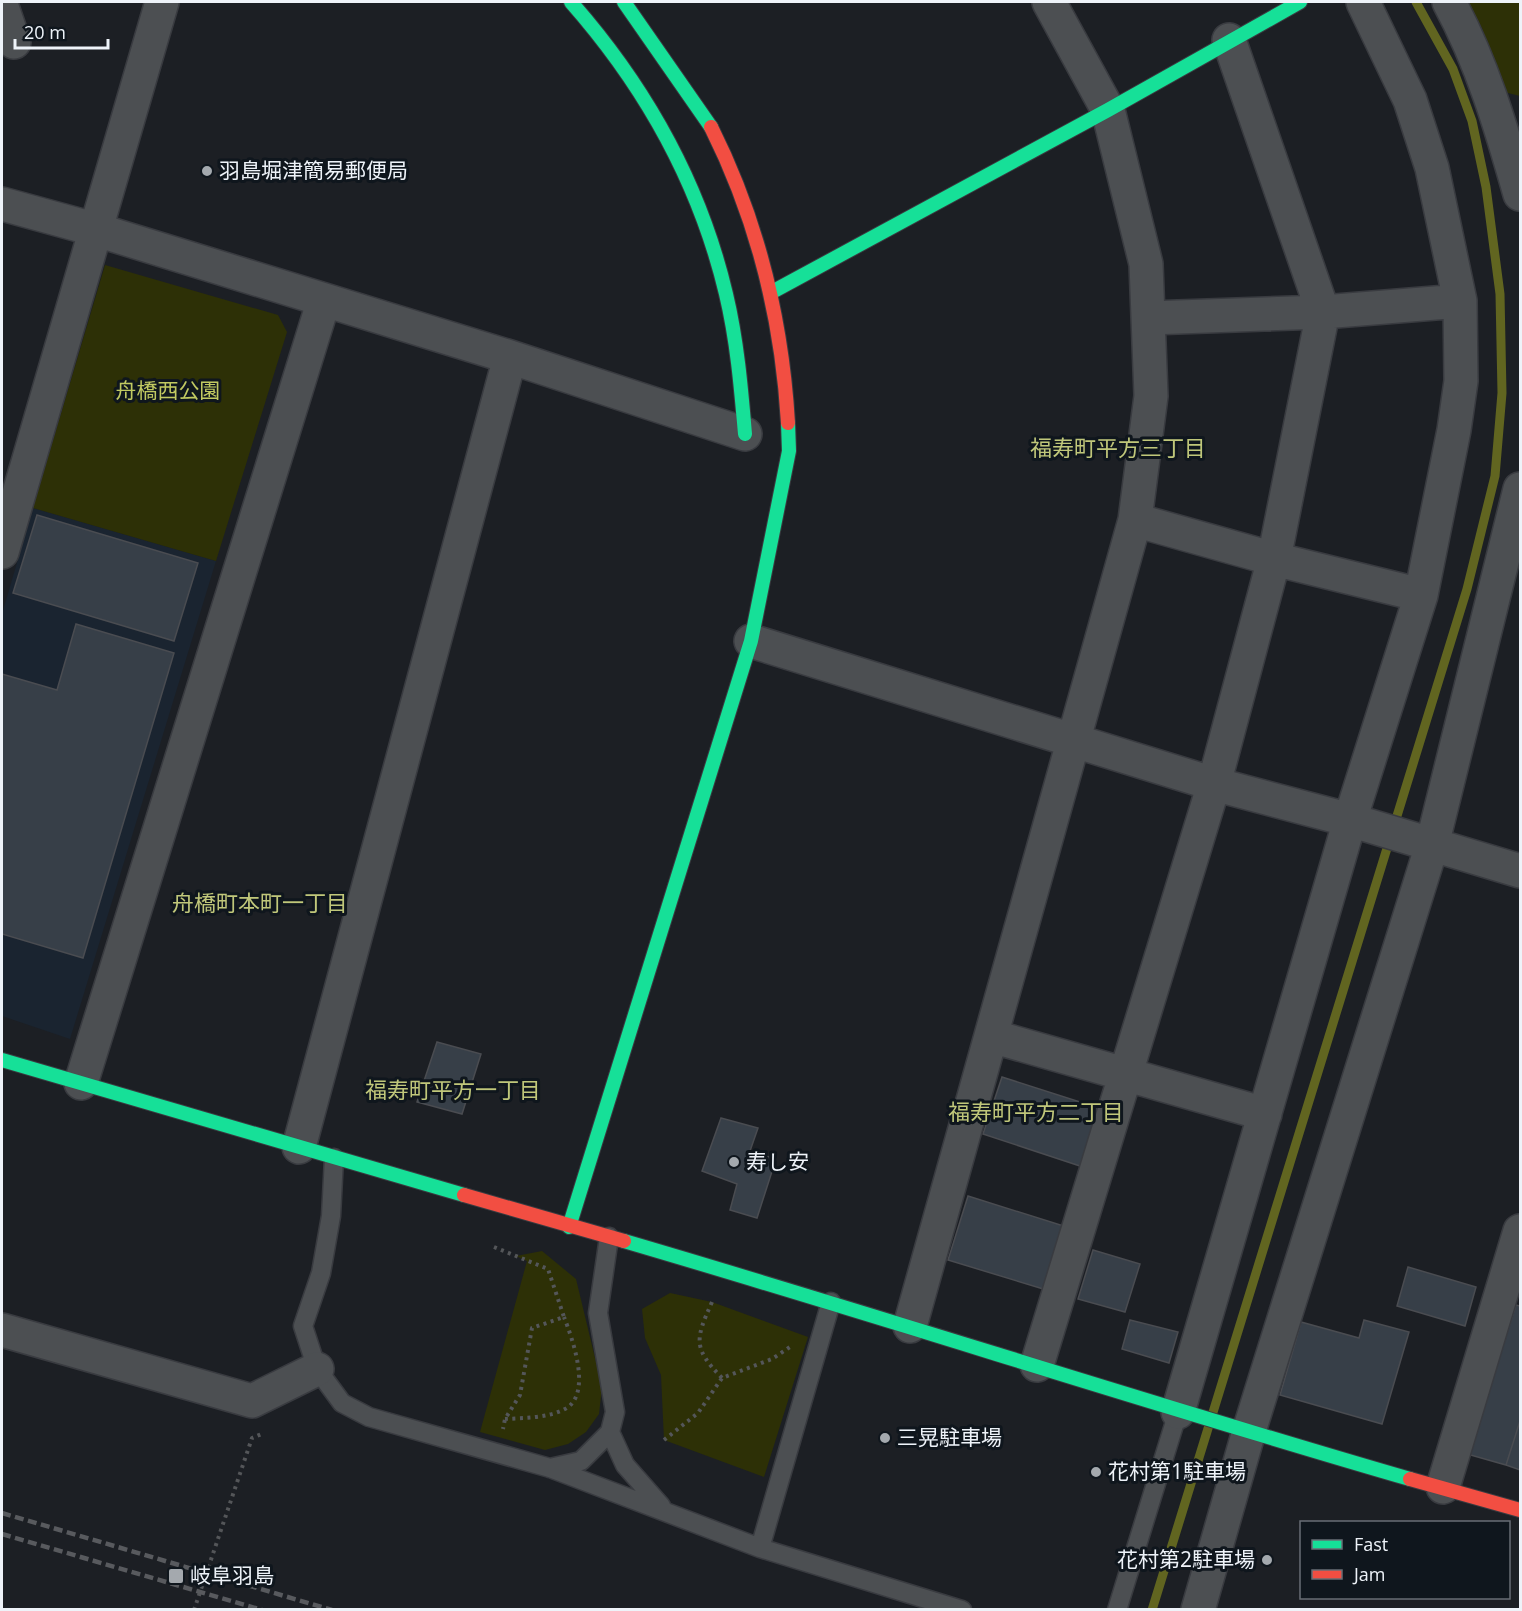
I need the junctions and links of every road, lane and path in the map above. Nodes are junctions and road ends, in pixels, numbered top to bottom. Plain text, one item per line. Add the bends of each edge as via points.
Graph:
1 (162, 2) edge
2 (571, 2) edge
3 (624, 2) edge
4 (1049, 2) edge
5 (1300, 2) edge
6 (1363, 2) edge
7 (1449, 2) edge
8 (2, 7) edge
9 (1229, 40) junction
10 (15, 42) dead end
11 (1507, 105) edge
12 (1108, 110) junction
13 (1521, 194) edge
14 (2, 204) edge
15 (97, 230) junction
16 (772, 292) junction
17 (324, 300) junction
18 (1460, 301) junction
19 (1323, 312) junction
20 (1149, 318) junction
21 (510, 357) junction
22 (745, 434) joint
23 (1521, 489) edge
24 (1135, 520) junction
25 (2, 552) edge
26 (1274, 559) junction
27 (1421, 595) junction
28 (751, 641) junction
29 (1073, 739) junction
30 (1214, 784) junction
31 (1358, 823) junction
32 (1421, 842) junction
33 (1521, 871) edge
34 (991, 1036) junction
35 (2, 1060) edge
36 (1126, 1073) junction
37 (81, 1083) junction
38 (1265, 1114) junction
39 (299, 1147) junction
40 (334, 1158) junction
41 (569, 1227) junction
42 (1521, 1231) edge
43 (609, 1237) junction
44 (494, 1247) dead end
45 (712, 1302) dead end
46 (831, 1302) junction
47 (564, 1317) junction
48 (910, 1326) junction
49 (2, 1330) edge
50 (797, 1342) dead end
51 (1037, 1365) junction
52 (317, 1369) junction
53 (722, 1378) junction
54 (1184, 1413) junction
55 (505, 1419) junction
56 (1237, 1427) junction
57 (270, 1430) dead end
58 (610, 1432) junction
59 (501, 1438) dead end
60 (664, 1440) dead end
61 (550, 1468) junction
62 (1443, 1487) junction
63 (664, 1509) junction
64 (1521, 1510) edge
65 (760, 1548) junction
66 (194, 1610) edge
67 (962, 1610) edge
68 (1117, 1610) edge
69 (1198, 1610) edge

1 - 15 street
2 - 22 street via 596,27 632,76 670,142 698,203 735,337
3 - 16 street via 712,128 742,201
4 - 12 street
5 - 9 street
6 - 18 street via 1410,100 1432,168
7 - 11 street
8 - 10 street
9 - 12 street
9 - 19 street
11 - 13 street
12 - 16 street
12 - 20 street via 1146,264
14 - 15 street
15 - 17 street
15 - 25 street
16 - 28 street via 785,374 789,451
17 - 21 street
17 - 37 street
18 - 19 street
18 - 27 street via 1461,381
19 - 20 street
19 - 26 street
20 - 24 street via 1151,396
21 - 22 street
21 - 39 street
23 - 32 street
24 - 26 street
24 - 29 street
26 - 27 street
26 - 30 street
27 - 31 street
28 - 29 street
28 - 41 street
29 - 30 street
29 - 34 street
30 - 31 street
30 - 36 street
31 - 32 street
31 - 38 street
32 - 33 street
32 - 56 street
34 - 36 street
34 - 48 street
35 - 37 street
36 - 38 street
36 - 51 street
37 - 39 street
38 - 54 street
39 - 40 street
40 - 41 street
40 - 52 lane via 331,1216 323,1261 303,1326
41 - 43 street
42 - 62 street
43 - 46 street
43 - 58 lane via 598,1313 615,1412
44 - 47 path via 548,1269
45 - 53 path via 699,1329 698,1345 705,1361
46 - 48 street
46 - 65 lane
47 - 55 path via 532,1328 520,1395
47 - 55 path via 576,1347 578,1365 573,1402 564,1410 538,1417
48 - 51 street
49 - 52 street via 252,1401
50 - 53 path via 772,1359
51 - 54 street
52 - 61 lane via 342,1403 369,1417
53 - 60 path via 698,1413
54 - 56 street
54 - 68 lane
55 - 59 path
56 - 62 street
56 - 69 street
57 - 66 path via 252,1438
58 - 61 lane via 581,1461
58 - 63 lane via 625,1465
61 - 63 lane
62 - 64 street
63 - 65 lane
65 - 67 lane

